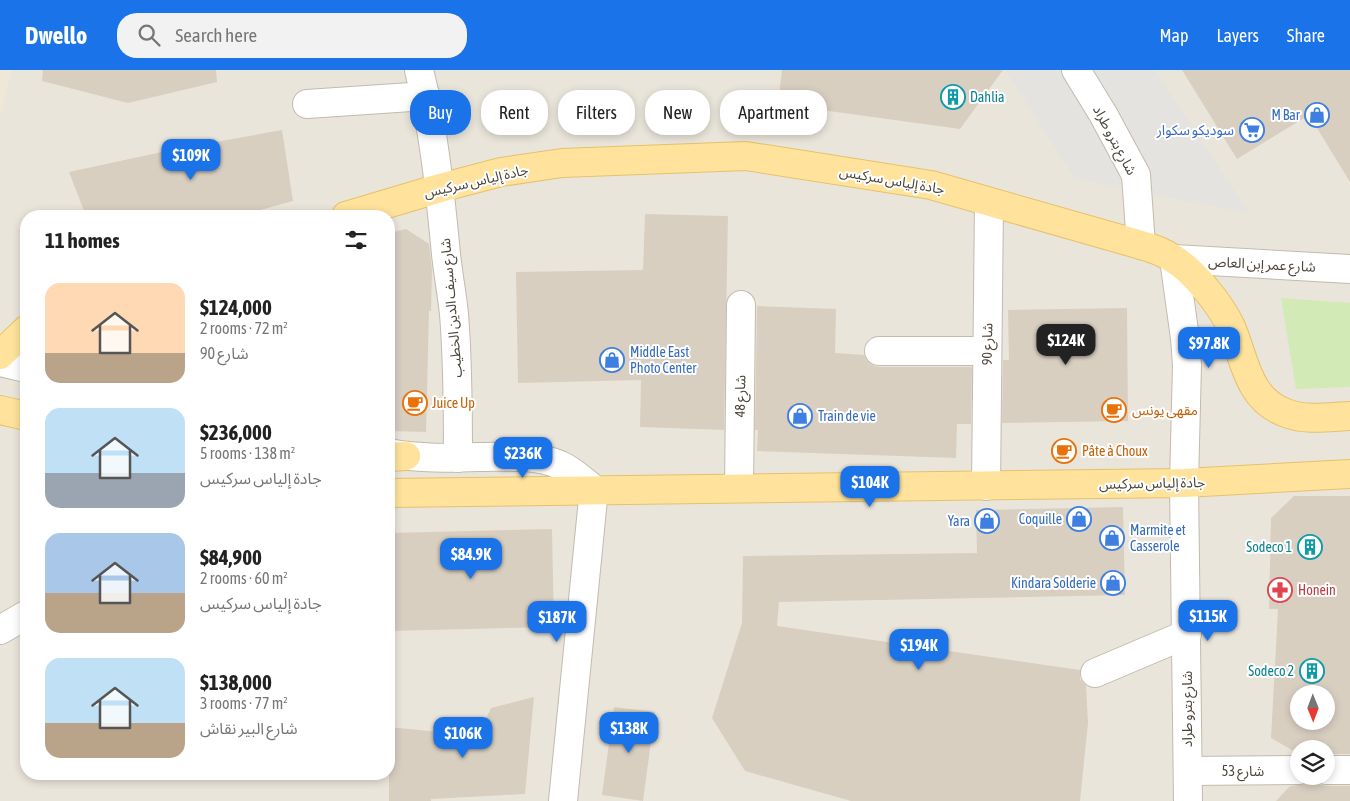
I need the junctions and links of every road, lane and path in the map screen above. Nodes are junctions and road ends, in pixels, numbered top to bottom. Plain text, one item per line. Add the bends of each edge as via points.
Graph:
1 (419, 70) edge
2 (1076, 70) edge
3 (424, 90) edge
4 (410, 97) edge
5 (307, 104) dead end
6 (432, 135) edge
7 (440, 188) junction
8 (989, 202) junction
9 (366, 210) edge
10 (1141, 245) junction
11 (1174, 258) junction
12 (1350, 269) edge
13 (741, 304) dead end
14 (20, 336) edge
15 (879, 350) dead end
16 (986, 350) junction
17 (0, 355) edge
18 (0, 362) edge
19 (20, 367) edge
20 (0, 410) edge
21 (20, 415) edge
22 (1350, 416) edge
23 (395, 455) edge
24 (458, 458) junction
25 (1350, 474) edge
26 (1184, 484) junction
27 (986, 486) junction
28 (739, 488) junction
29 (594, 490) junction
30 (395, 493) edge
31 (20, 618) edge
32 (0, 630) edge
33 (1187, 634) junction
34 (1094, 673) dead end
35 (1290, 770) edge
36 (1335, 770) edge
37 (1350, 770) edge
38 (1188, 771) junction
39 (563, 801) edge
40 (1188, 801) edge

1 - 3 street, شارع سيف الدين الخطيب
2 - 10 street, شارع بترو طراد via 1136,176
4 - 5 street
6 - 7 street, شارع سيف الدين الخطيب
7 - 8 main road, جادة إلياس سركيس via 501,172 562,162 746,156 931,185
7 - 9 main road, جادة إلياس سركيس
7 - 24 street, شارع سيف الدين الخطيب via 454,311
8 - 10 main road, جادة إلياس سركيس
8 - 16 street, شارع 90
10 - 11 main road, جادة إلياس سركيس
11 - 12 street, شارع عمر إبن العاص
11 - 22 main road, جادة إلياس سركيس via 1221,307 1246,373 1261,398 1286,414 1300,417
11 - 26 street, شارع بترو طراد via 1187,365
13 - 28 street, شارع 48
14 - 17 main road
15 - 16 street
16 - 27 street, شارع 90
18 - 19 street
20 - 21 main road
23 - 24 street
24 - 29 street via 544,460 560,465
25 - 26 main road, جادة إلياس سركيس
26 - 27 main road, جادة إلياس سركيس
26 - 33 street, شارع بترو طراد
27 - 28 main road, جادة إلياس سركيس
28 - 29 main road, جادة إلياس سركيس
29 - 30 main road, جادة إلياس سركيس
29 - 39 street
31 - 32 street
33 - 34 street
33 - 38 street, شارع بترو طراد
35 - 38 street, شارع 53
36 - 37 street
38 - 40 street, شارع بترو طراد

